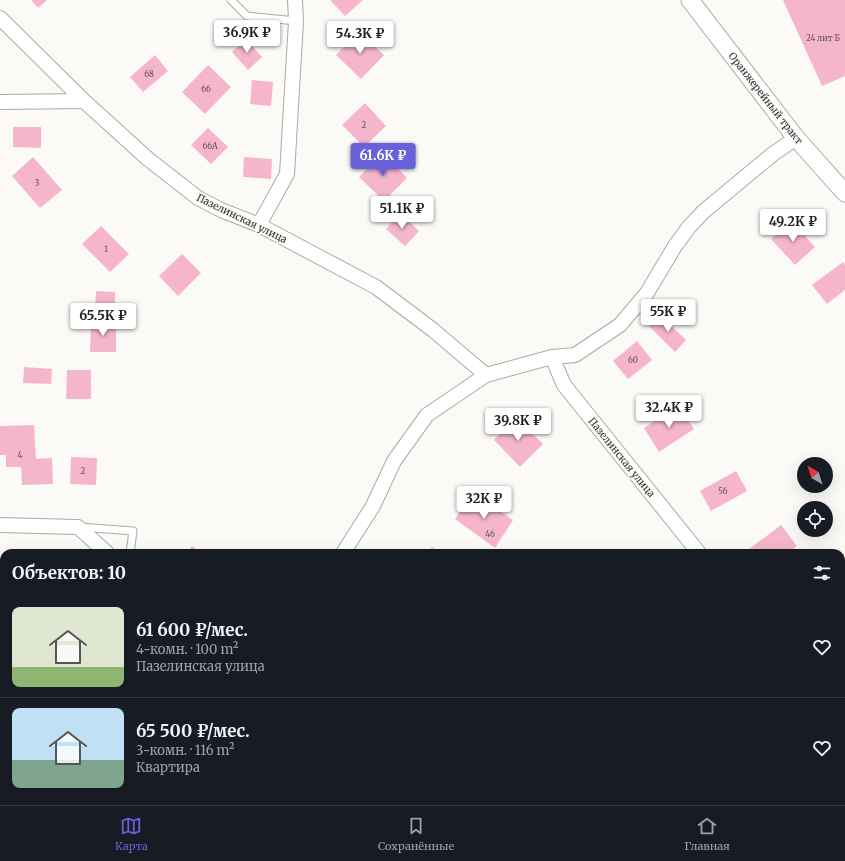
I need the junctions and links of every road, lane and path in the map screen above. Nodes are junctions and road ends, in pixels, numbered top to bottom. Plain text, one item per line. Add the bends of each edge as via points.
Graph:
1 (231, 0) edge
2 (295, 0) edge
3 (690, 0) edge
4 (0, 18) edge
5 (296, 21) junction
6 (84, 101) junction
7 (0, 102) edge
8 (796, 138) junction
9 (845, 193) edge
10 (259, 225) junction
11 (552, 357) junction
12 (486, 376) junction
13 (0, 525) edge
14 (78, 527) junction
15 (103, 549) edge
16 (131, 549) edge
17 (346, 549) edge
18 (696, 549) edge

1 - 5 lane via 247,16
2 - 5 street
3 - 8 street, Оранжерейный тракт
4 - 6 street, Пазелинская улица
5 - 10 street via 288,174
6 - 7 street
6 - 10 street, Пазелинская улица via 148,159 198,198
8 - 9 street, Оранжерейный тракт
8 - 11 street via 703,212 675,246 647,293 620,326 575,355
10 - 12 street, Пазелинская улица via 376,287 433,330
11 - 12 street
11 - 18 street, Пазелинская улица via 564,385
12 - 17 street via 427,415 394,461 373,506
13 - 14 street
14 - 15 street
14 - 16 lane via 133,531

